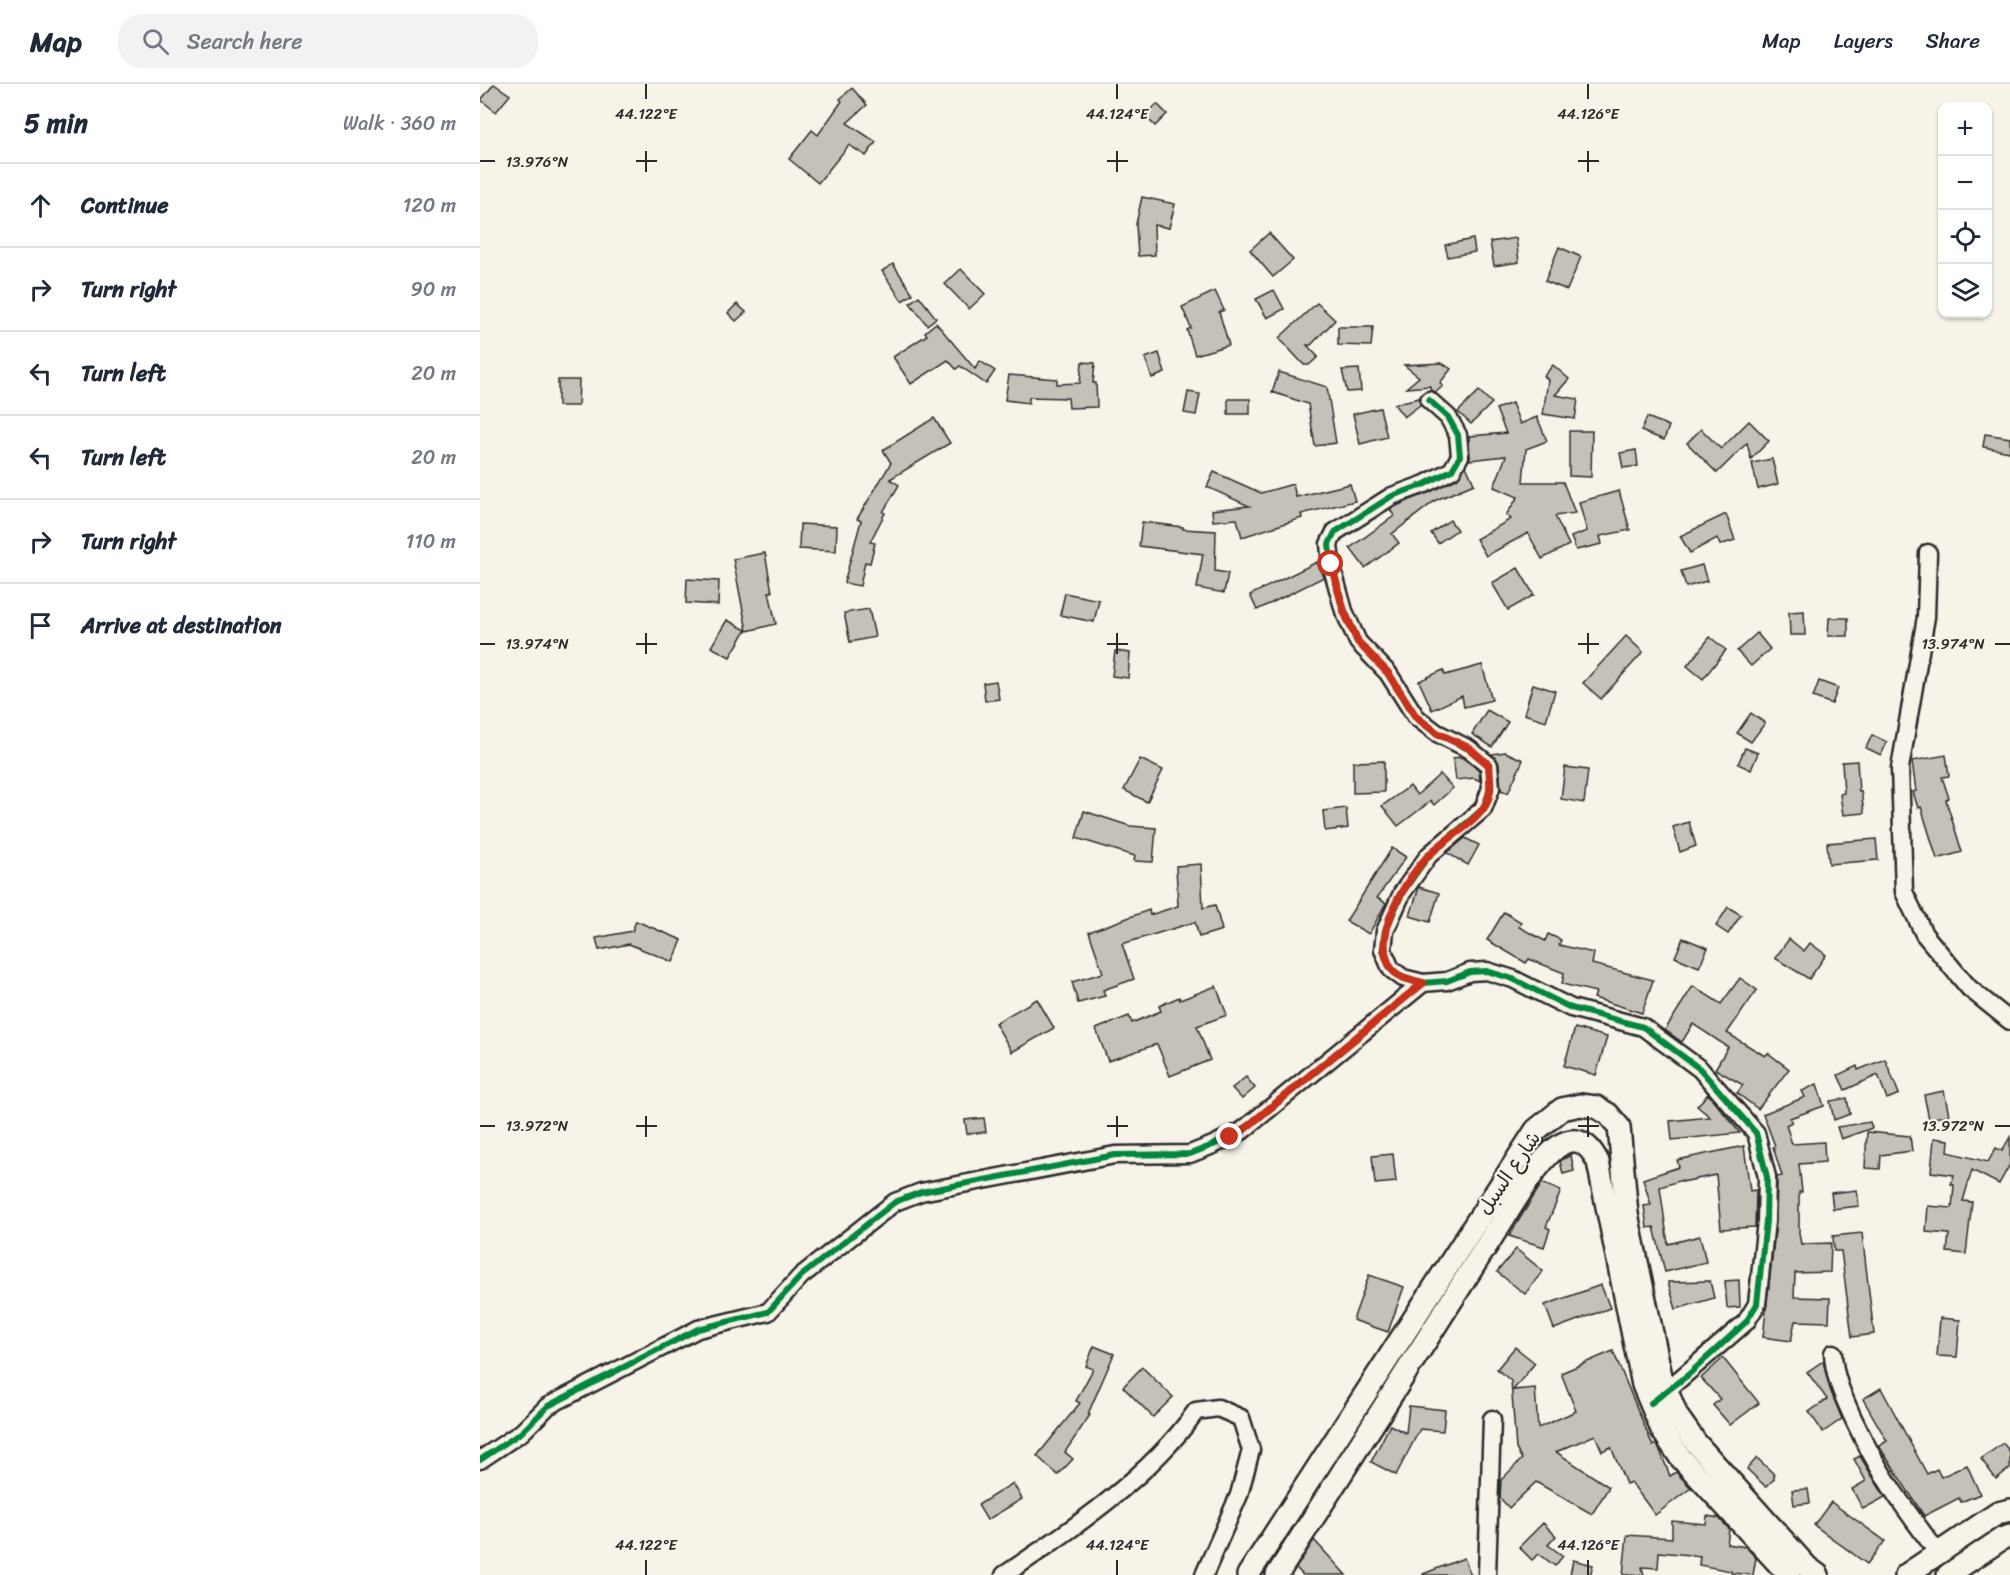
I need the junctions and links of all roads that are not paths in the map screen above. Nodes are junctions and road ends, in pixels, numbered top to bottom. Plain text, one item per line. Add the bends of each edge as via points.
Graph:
1 (1429, 400) dead end
2 (1928, 553) dead end
3 (1423, 983) junction
4 (2010, 1021) edge
5 (1833, 1353) dead end
6 (1659, 1397) junction
7 (1492, 1419) dead end
8 (480, 1460) edge
9 (2010, 1510) edge
10 (2010, 1536) edge
11 (1939, 1554) junction
12 (1004, 1575) edge
13 (1204, 1575) edge
14 (1248, 1575) edge
15 (1277, 1575) edge
16 (1487, 1575) edge
17 (1789, 1575) edge
18 (1818, 1575) edge
19 (1906, 1575) edge
20 (1948, 1575) edge

1 - 3 street via 1448,417 1458,435 1460,456 1452,470 1392,496 1335,532 1329,544 1344,611 1358,642 1388,673 1416,717 1437,733 1469,748 1489,765 1491,788 1483,809 1429,855 1402,893 1385,931 1383,950 1391,969 1403,978
2 - 4 street via 1926,617 1900,768 1904,892 1924,934 1969,988
3 - 6 street via 1487,971 1571,1008 1643,1027 1700,1069 1756,1132 1767,1177 1756,1304 1746,1322
3 - 8 street via 1242,1131 1190,1154 1115,1155 921,1192 895,1202 801,1276 768,1312 698,1329 548,1406 522,1432
5 - 11 street via 1834,1374 1870,1455 1893,1494
6 - 14 main road, شارع السبل via 1661,1376 1627,1214 1619,1127 1596,1107 1562,1109 1530,1138
6 - 15 main road, شارع السبل via 1643,1385 1598,1162 1581,1141 1571,1140 1544,1158 1525,1185
6 - 17 main road, شارع السبل via 1662,1430 1680,1457
6 - 18 main road, شارع السبل via 1696,1443
7 - 16 street
9 - 11 main road via 1998,1513
10 - 20 main road
11 - 19 main road
12 - 13 street via 1085,1521 1180,1434 1196,1411 1218,1408 1241,1418 1251,1450 1239,1495

